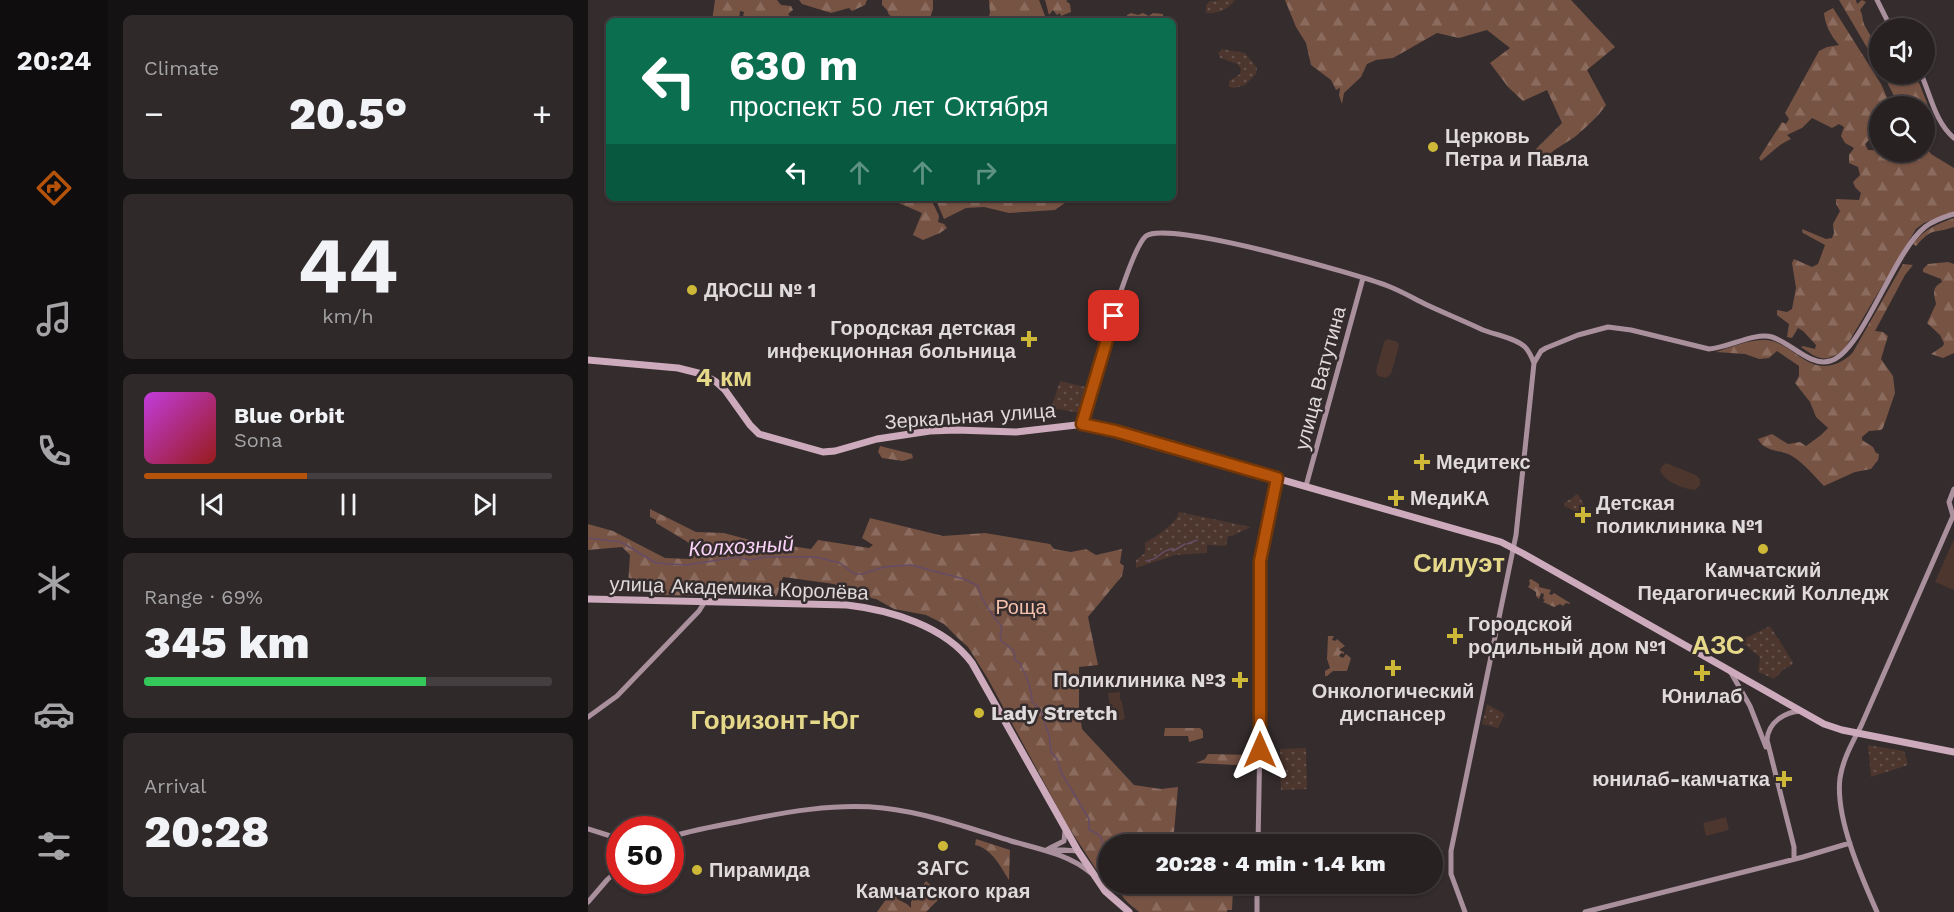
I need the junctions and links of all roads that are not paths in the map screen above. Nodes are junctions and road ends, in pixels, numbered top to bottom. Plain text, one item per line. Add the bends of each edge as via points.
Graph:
1 (1877, 0) edge
2 (1886, 18) edge
3 (1925, 84) edge
4 (1954, 138) edge
5 (1954, 214) edge
6 (1363, 278) junction
7 (1526, 348) junction
8 (1541, 351) junction
9 (588, 360) edge
10 (1534, 363) junction
11 (1082, 422) junction
12 (1277, 478) junction
13 (1306, 486) junction
14 (1954, 489) edge
15 (1513, 548) junction
16 (588, 599) edge
17 (704, 603) junction
18 (1729, 670) junction
19 (1802, 711) junction
20 (588, 717) edge
21 (1857, 733) junction
22 (1954, 752) edge
23 (1771, 759) junction
24 (588, 829) edge
25 (1065, 830) junction
26 (684, 834) edge
27 (1258, 834) edge
28 (606, 835) edge
29 (1850, 843) junction
30 (1050, 851) junction
31 (1079, 853) junction
32 (1794, 859) junction
33 (1095, 876) junction
34 (606, 881) edge
35 (1257, 894) edge
36 (588, 902) edge
37 (1130, 912) edge
38 (1257, 912) edge
39 (1467, 912) edge
40 (1585, 912) edge
41 (1877, 912) edge

1 - 2 main road
3 - 4 main road via 1939,119
5 - 8 main road via 1929,224 1918,234 1852,344 1832,361 1815,360 1769,336 1708,349 1614,327 1596,329
6 - 7 main road
6 - 11 main road via 1200,236 1148,234 1131,263
6 - 13 main road, улица Ватутина
7 - 8 main road
7 - 10 main road
8 - 10 main road
9 - 11 main road, Зеркальная улица via 678,368 702,374 718,384 759,434 823,452 930,431 1016,432
10 - 15 main road
11 - 12 main road, Зеркальная улица
12 - 13 main road, Зеркальная улица
12 - 27 main road via 1260,561
13 - 15 main road, Зеркальная улица
14 - 21 main road via 1949,502 1953,516
15 - 18 main road, Зеркальная улица
15 - 39 main road via 1451,851 1450,874
16 - 17 main road, улица Академика Королёва
17 - 20 main road via 617,696
17 - 25 main road, улица Академика Королёва via 860,607 899,617 947,640 962,651 978,672
18 - 19 main road, Зеркальная улица
18 - 23 main road via 1750,706
19 - 21 main road, Зеркальная улица via 1832,727
19 - 23 main road via 1789,712 1769,729
21 - 22 main road, Зеркальная улица
21 - 29 main road via 1840,780
23 - 32 main road
24 - 28 main road
25 - 30 main road via 1064,841
25 - 31 main road, улица Академика Королёва
26 - 30 main road via 768,816 858,806 922,815
29 - 32 main road
29 - 41 main road
30 - 31 main road
30 - 33 main road via 1078,863
31 - 33 main road, улица Академика Королёва
32 - 40 main road
33 - 37 main road, улица Академика Королёва via 1105,891
34 - 36 main road
35 - 38 main road

